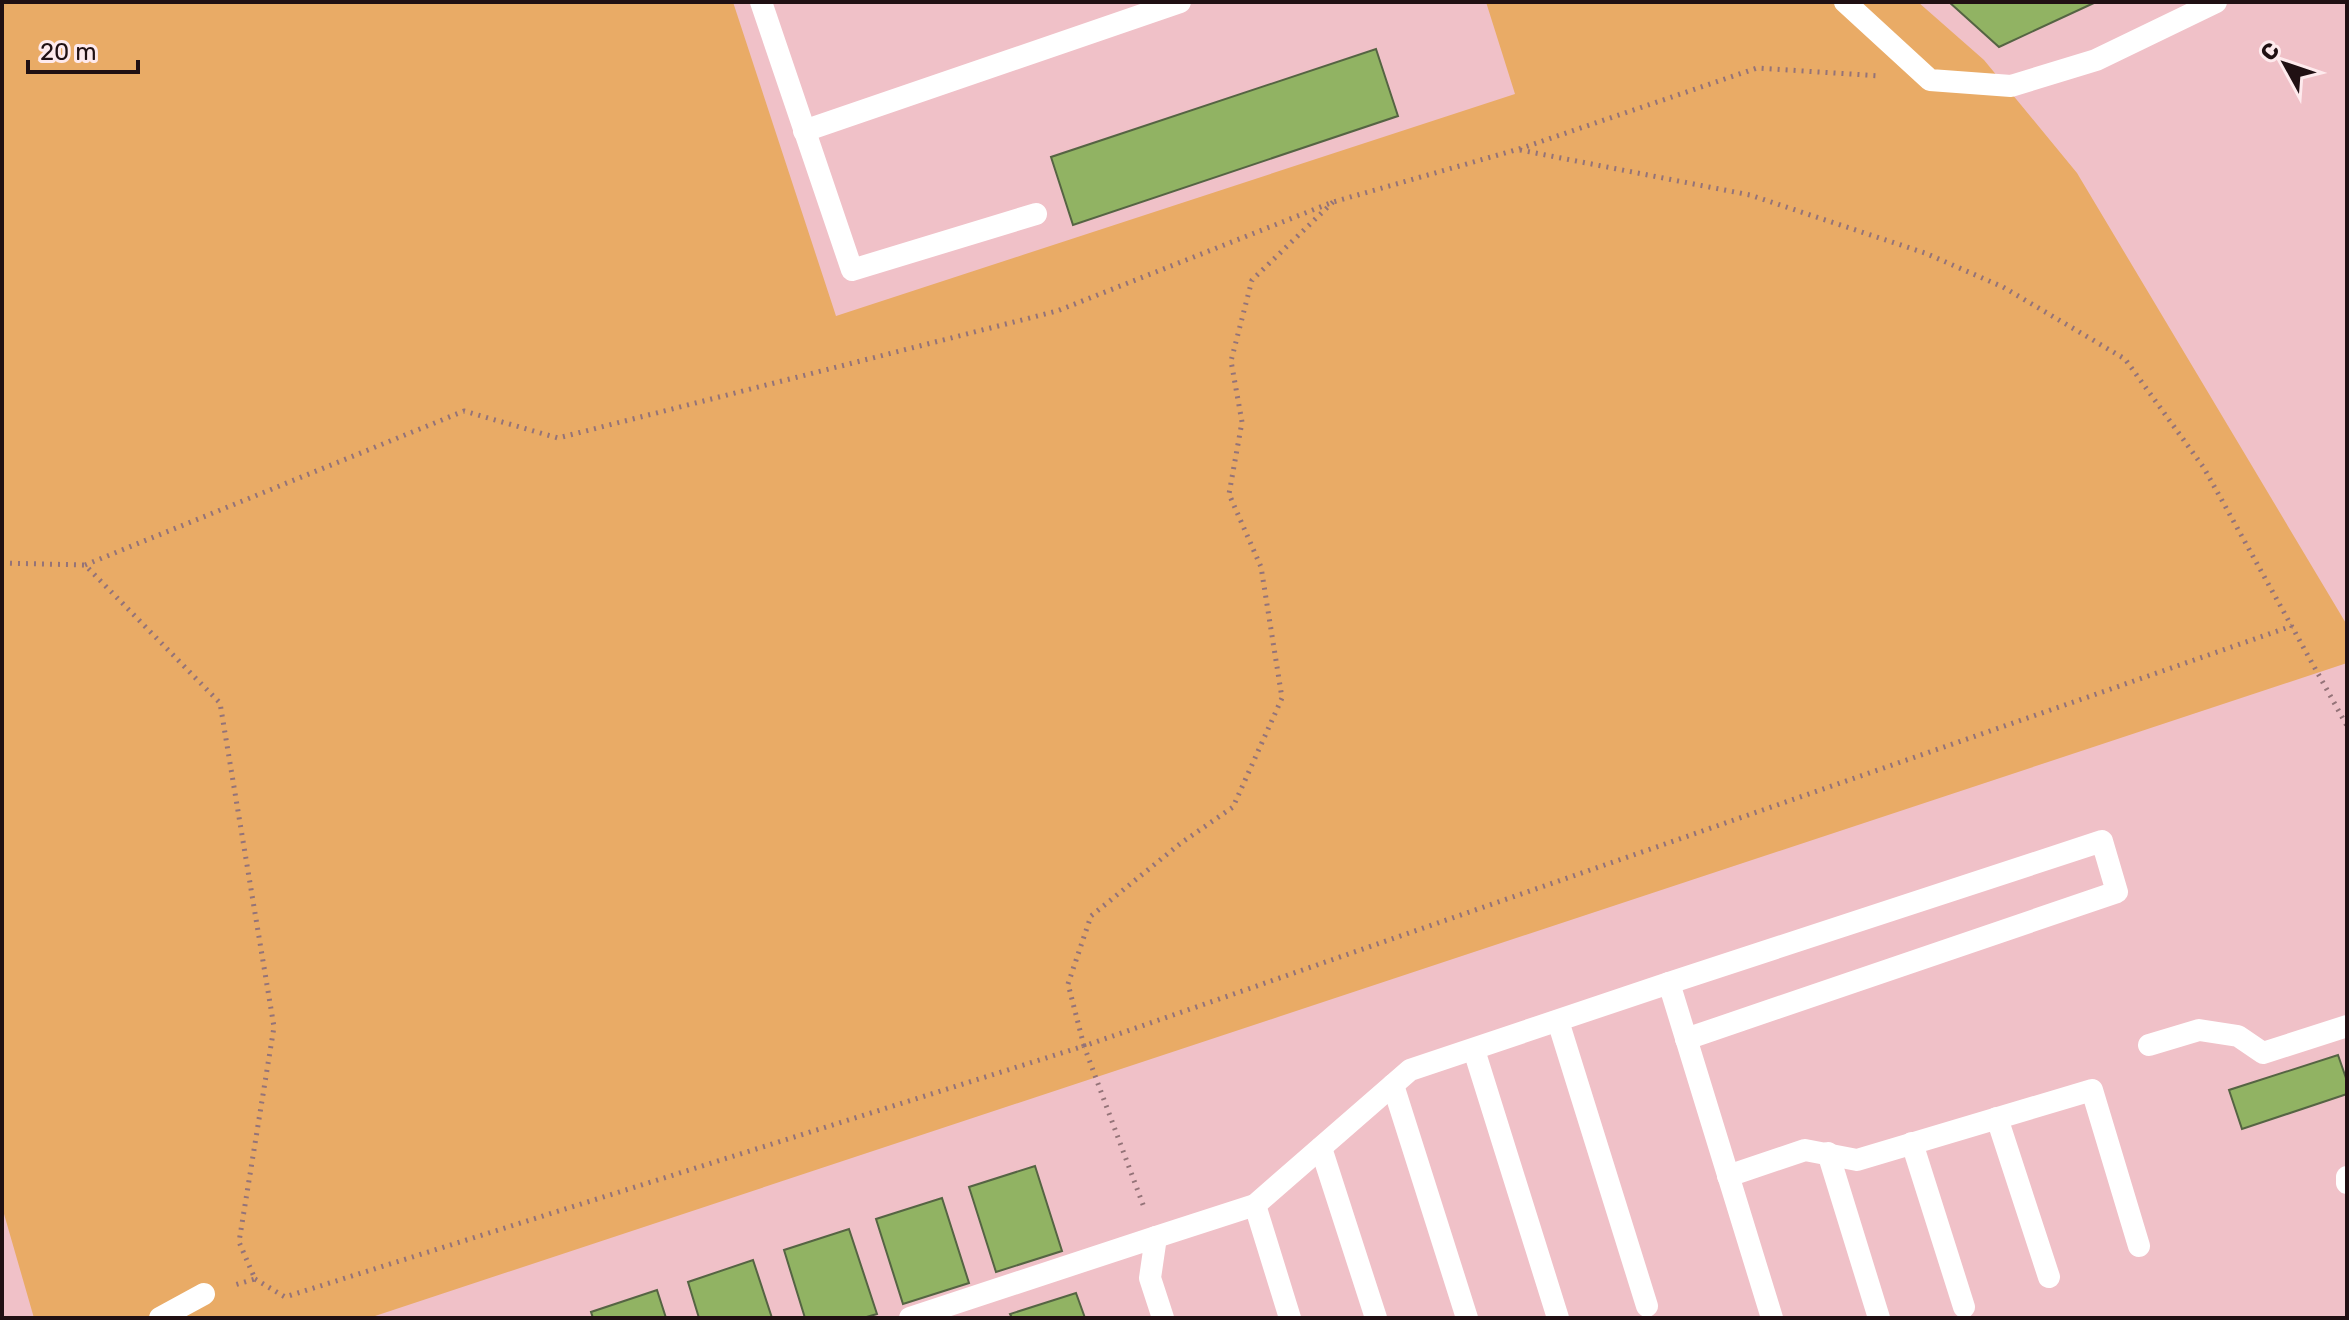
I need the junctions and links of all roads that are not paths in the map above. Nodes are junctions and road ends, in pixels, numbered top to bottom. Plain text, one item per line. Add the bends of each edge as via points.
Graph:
1 (761, 2) edge
2 (1180, 2) edge
3 (1845, 2) edge
4 (2216, 2) edge
5 (804, 131) junction
6 (1036, 214) dead end
7 (1669, 983) junction
8 (1558, 1021) junction
9 (2347, 1026) edge
10 (1686, 1039) junction
11 (2149, 1045) dead end
12 (1474, 1050) junction
13 (1393, 1085) junction
14 (1997, 1118) junction
15 (1912, 1143) junction
16 (1321, 1148) junction
17 (1828, 1153) junction
18 (1728, 1176) junction
19 (1255, 1205) junction
20 (1156, 1237) junction
21 (2139, 1246) dead end
22 (2049, 1277) dead end
23 (204, 1294) road end
24 (1647, 1306) dead end
25 (1964, 1307) dead end
26 (160, 1318) edge
27 (910, 1318) edge
28 (1163, 1318) edge
29 (1290, 1318) edge
30 (1376, 1318) edge
31 (1467, 1318) edge
32 (1558, 1318) edge
33 (1772, 1318) edge
34 (1879, 1318) edge

1 - 5 lane
2 - 5 lane
3 - 4 lane via 1930,80 2011,86 2096,60
5 - 6 lane via 852,270
7 - 8 lane
7 - 10 lane
7 - 10 lane via 2102,841 2117,892
8 - 12 lane
8 - 24 lane
9 - 11 lane via 2263,1053 2238,1036 2199,1030
10 - 18 lane
12 - 13 lane via 1410,1070
12 - 32 lane
13 - 16 lane
13 - 31 lane
14 - 15 lane
14 - 21 lane via 2092,1090
14 - 22 lane
15 - 17 lane via 1857,1160
15 - 25 lane
16 - 19 lane
16 - 30 lane
17 - 18 lane via 1805,1150
17 - 34 lane
18 - 33 lane
19 - 20 lane
19 - 29 lane
20 - 27 lane
20 - 28 lane via 1150,1278
23 - 26 lane

